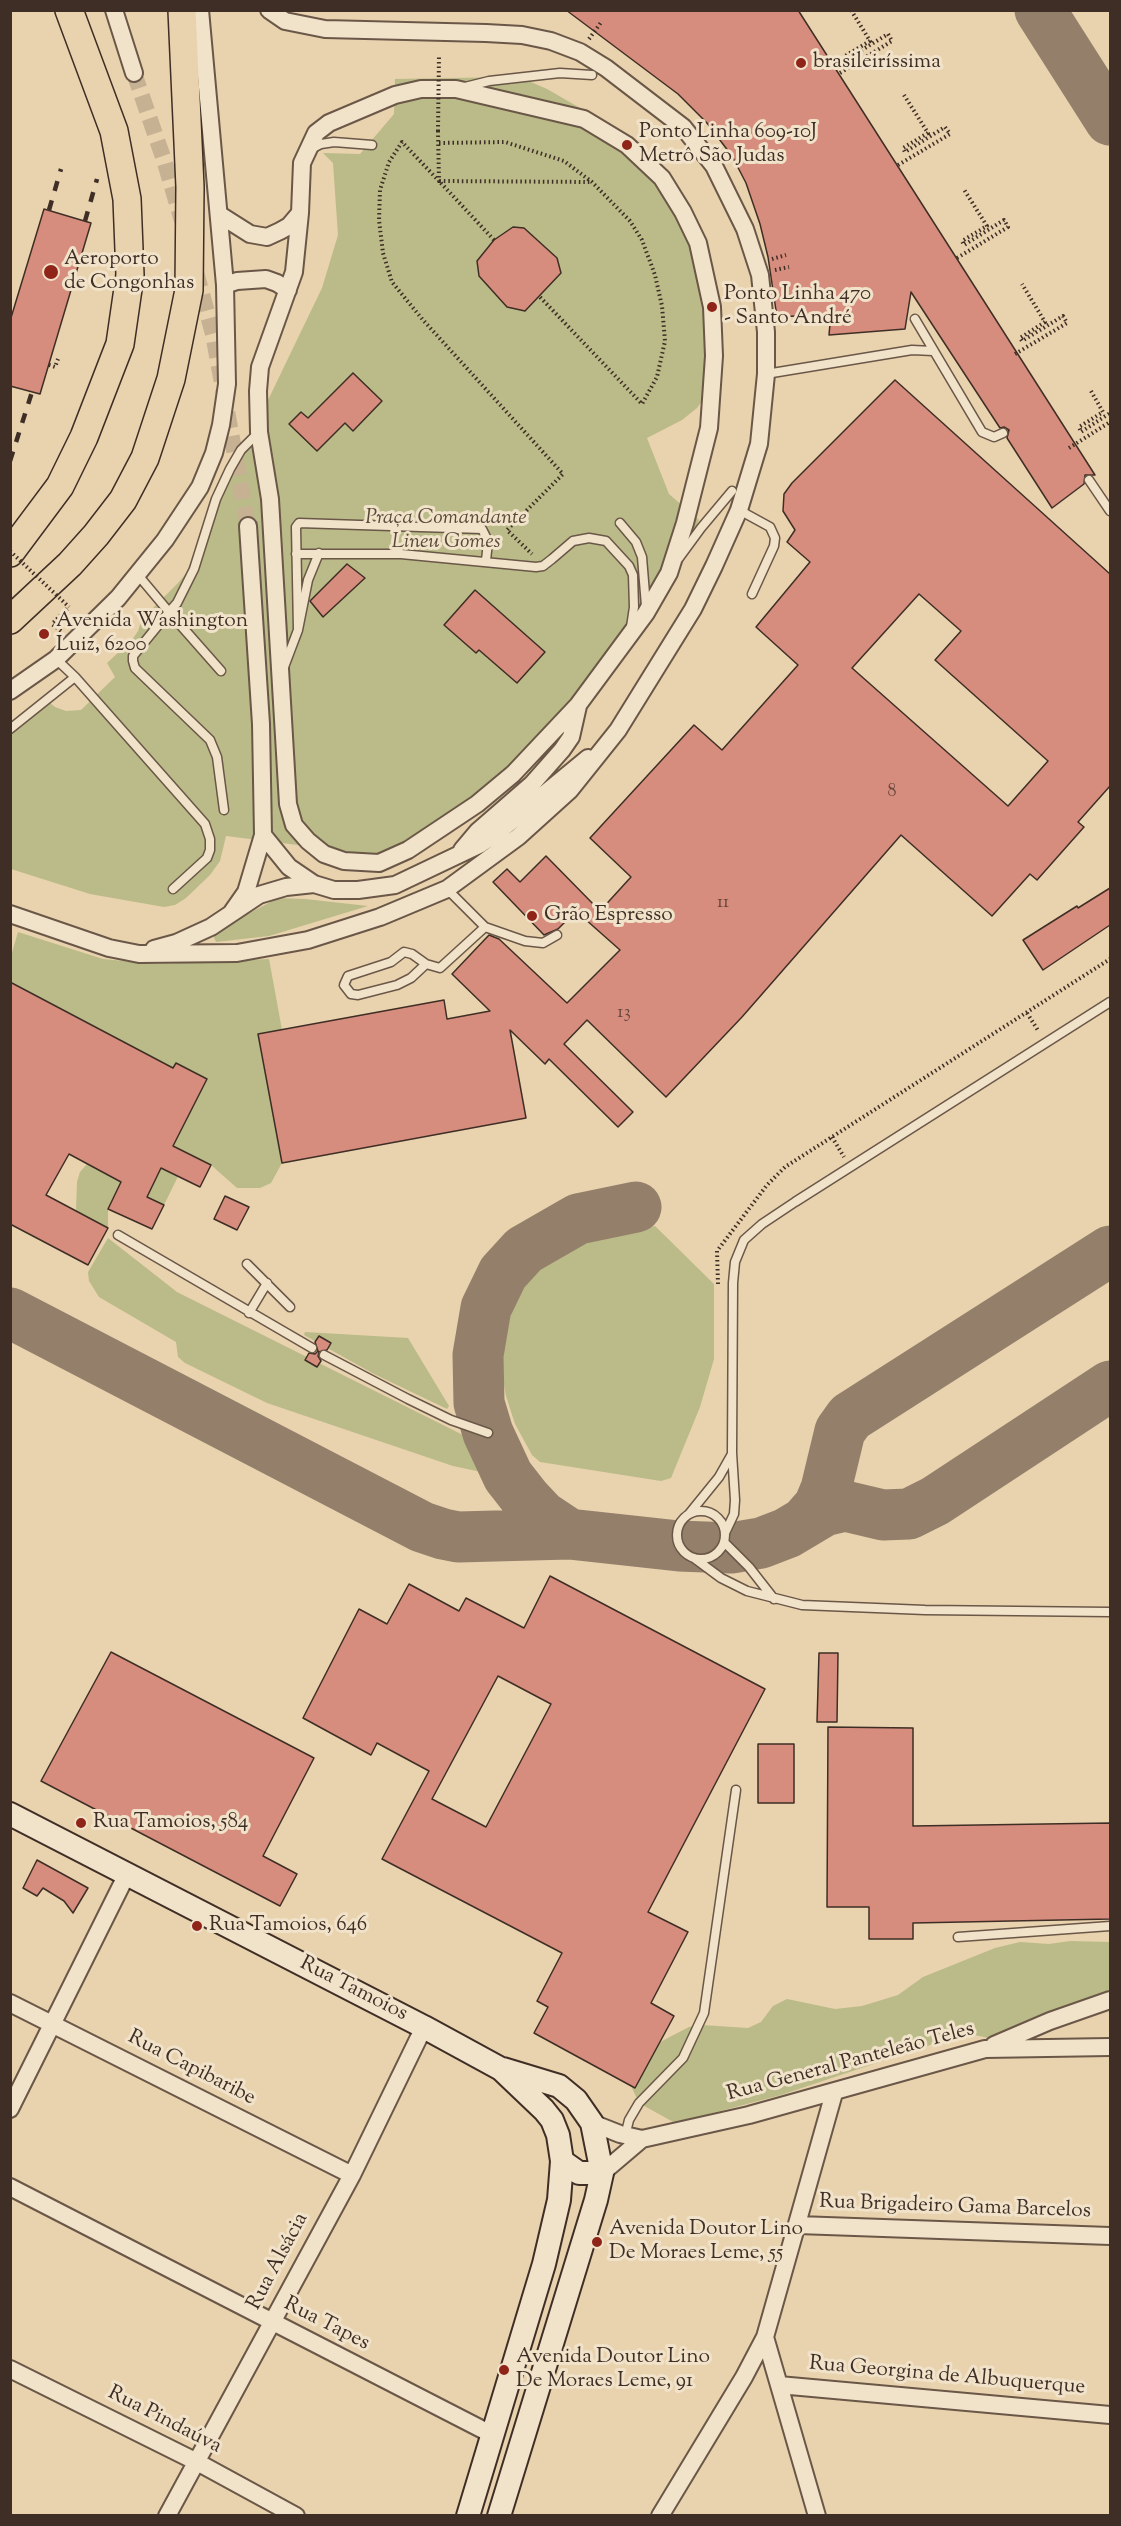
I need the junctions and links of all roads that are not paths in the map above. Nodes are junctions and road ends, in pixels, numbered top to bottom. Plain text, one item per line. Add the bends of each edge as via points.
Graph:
1 (69, 10) edge
2 (114, 10) edge
3 (182, 10) edge
4 (200, 10) edge
5 (269, 10) edge
6 (134, 73) tunnel mouth
7 (592, 75) dead end
8 (456, 89) junction
9 (372, 145) dead end
10 (307, 151) junction
11 (300, 213) junction
12 (220, 215) junction
13 (225, 285) junction
14 (288, 290) junction
15 (915, 319) dead end
16 (933, 351) junction
17 (766, 374) junction
18 (259, 432) junction
19 (1003, 433) dead end
20 (1089, 480) dead end
21 (732, 491) dead end
22 (739, 510) junction
23 (1110, 512) edge
24 (620, 523) dead end
25 (248, 526) tunnel mouth
26 (10, 552) edge
27 (319, 553) junction
28 (296, 554) junction
29 (486, 561) junction
30 (669, 573) junction
31 (138, 575) junction
32 (752, 594) dead end
33 (170, 612) junction
34 (646, 613) junction
35 (10, 620) edge
36 (298, 630) junction
37 (628, 639) junction
38 (56, 659) junction
39 (221, 671) dead end
40 (281, 675) junction
41 (75, 677) junction
42 (10, 691) edge
43 (578, 705) junction
44 (10, 729) edge
45 (618, 730) junction
46 (224, 810) dead end
47 (263, 835) junction
48 (459, 855) junction
49 (314, 884) junction
50 (173, 889) dead end
51 (447, 889) junction
52 (231, 912) junction
53 (10, 914) edge
54 (485, 927) junction
55 (557, 935) dead end
56 (139, 954) junction
57 (426, 964) junction
58 (1110, 1002) edge
59 (117, 1235) dead end
60 (247, 1264) dead end
61 (267, 1283) junction
62 (290, 1307) dead end
63 (249, 1313) junction
64 (312, 1348) dead end
65 (324, 1355) dead end
66 (488, 1433) dead end
67 (732, 1453) junction
68 (689, 1514) junction
69 (724, 1537) junction
70 (694, 1558) junction
71 (775, 1599) junction
72 (1110, 1612) edge
73 (736, 1790) dead end
74 (10, 1814) edge
75 (126, 1874) junction
76 (1110, 1926) edge
77 (958, 1937) dead end
78 (1110, 2000) edge
79 (10, 2003) edge
80 (52, 2025) junction
81 (424, 2026) junction
82 (1110, 2047) edge
83 (985, 2049) junction
84 (501, 2069) junction
85 (834, 2093) junction
86 (10, 2109) edge
87 (552, 2120) junction
88 (592, 2123) junction
89 (625, 2135) junction
90 (642, 2139) junction
91 (626, 2152) junction
92 (562, 2161) junction
93 (602, 2173) junction
94 (352, 2175) junction
95 (10, 2187) edge
96 (798, 2225) junction
97 (1110, 2236) edge
98 (272, 2323) junction
99 (765, 2337) junction
100 (10, 2369) edge
101 (779, 2385) junction
102 (1110, 2415) edge
103 (493, 2435) junction
104 (197, 2462) junction
105 (167, 2516) edge
106 (296, 2516) edge
107 (468, 2516) edge
108 (499, 2516) edge
109 (660, 2516) edge
110 (817, 2516) edge

1 - 26 highway via 114,131 126,199 130,275 120,344 84,437 60,486
2 - 6 street
3 - 35 highway via 190,187 189,290 171,379 145,458 123,500 77,557
4 - 12 street
5 - 17 street via 285,21 325,29 522,35 580,52 614,74 683,127 714,166 746,229 760,275
7 - 8 lane via 560,73
8 - 10 street via 421,89 394,95 329,123 316,133
8 - 30 street via 584,119 627,145 663,178 698,243 711,307 714,356 709,428
9 - 10 lane via 334,142
10 - 11 street via 302,163
11 - 12 street via 289,226 267,237 250,234
11 - 14 street via 296,261
12 - 13 street
13 - 14 street via 266,279
13 - 31 street via 227,384 214,453 200,487
14 - 18 street via 260,367
15 - 16 lane
16 - 17 lane via 912,350
16 - 19 lane via 982,432 994,437
17 - 22 street via 759,444
18 - 33 lane via 241,450 230,469 216,498 194,569
18 - 40 street via 270,499
20 - 23 lane
21 - 30 lane
22 - 32 lane via 770,526 775,538
22 - 45 street via 693,609
24 - 34 lane via 636,542 642,557
25 - 47 street via 261,724
27 - 28 lane
27 - 29 lane
27 - 36 lane via 308,580
28 - 29 lane via 299,523 474,527 486,534
28 - 36 lane
29 - 37 lane via 543,566 573,541 606,541 629,566 634,584
30 - 34 street
31 - 33 lane
31 - 38 street
33 - 39 lane
33 - 46 lane via 133,661 135,668 210,740 217,757
34 - 37 street
36 - 40 lane
37 - 43 street
38 - 41 lane
38 - 42 street
40 - 43 street via 288,804 294,825 324,854 362,863 396,857 477,804 513,774
41 - 44 lane
41 - 50 lane via 205,824 210,839 207,858
43 - 48 street via 571,737 562,750 532,784 473,836
45 - 48 street via 497,833
45 - 51 street via 570,790 518,837
47 - 49 street via 289,867
47 - 52 street via 246,892
48 - 49 street via 395,885 334,890
49 - 52 street via 259,894
51 - 54 lane
51 - 56 street via 380,917 308,940 237,953
52 - 56 street via 211,927 176,943
53 - 56 street via 109,948
54 - 55 lane via 543,943
54 - 57 lane via 440,969
57 - 57 lane via 404,952 391,962 348,976 344,986 358,995 397,985
58 - 67 lane via 762,1224 744,1240 735,1262 733,1295
59 - 63 lane
60 - 61 lane
61 - 62 lane
61 - 63 lane
63 - 64 lane
65 - 66 lane via 408,1400
67 - 68 lane via 719,1477
67 - 69 lane via 734,1514
68 - 69 lane via 698,1511 716,1516
68 - 70 lane via 677,1528 676,1538 685,1554
69 - 70 lane via 714,1555
69 - 71 lane
70 - 71 lane via 721,1578
71 - 72 lane via 824,1606
73 - 89 lane via 704,2013 683,2058 639,2103
74 - 75 main road, Rua Tamoios
75 - 80 street
75 - 81 main road, Rua Tamoios
76 - 77 lane
78 - 83 street
79 - 80 street, Rua Capibaribe
80 - 86 street
80 - 94 street, Rua Capibaribe
81 - 84 main road, Rua Tamoios
81 - 94 street, Rua Alsácia
82 - 83 street, Rua General Panteleão Teles
83 - 85 street, Rua General Panteleão Teles
84 - 87 main road, Rua Tamoios
84 - 88 main road, Rua Tamoios via 559,2086 576,2100
85 - 90 street, Rua General Panteleão Teles
85 - 96 street
87 - 88 main road via 569,2115
87 - 92 main road, Rua Tamoios
88 - 89 street, Rua General Panteleão Teles
88 - 93 main road
89 - 90 street, Rua General Panteleão Teles
89 - 91 lane
90 - 91 street, Rua General Panteleão Teles
91 - 93 street, Rua General Panteleão Teles
92 - 93 main road via 579,2173
92 - 103 main road, Rua Tamoios via 559,2200 544,2264
93 - 108 main road
94 - 98 street, Rua Alsácia
95 - 98 street, Rua Tapes
96 - 97 street, Rua Brigadeiro Gama Barcelos
96 - 99 street
98 - 103 street, Rua Tapes
98 - 104 street, Rua Alsácia
99 - 101 street
99 - 109 street
100 - 104 street, Rua Pindaúva
101 - 102 street, Rua Georgina de Albuquerque
101 - 110 street
103 - 107 main road, Rua Tamoios
104 - 105 street, Rua Alsácia
104 - 106 street, Rua Pindaúva

